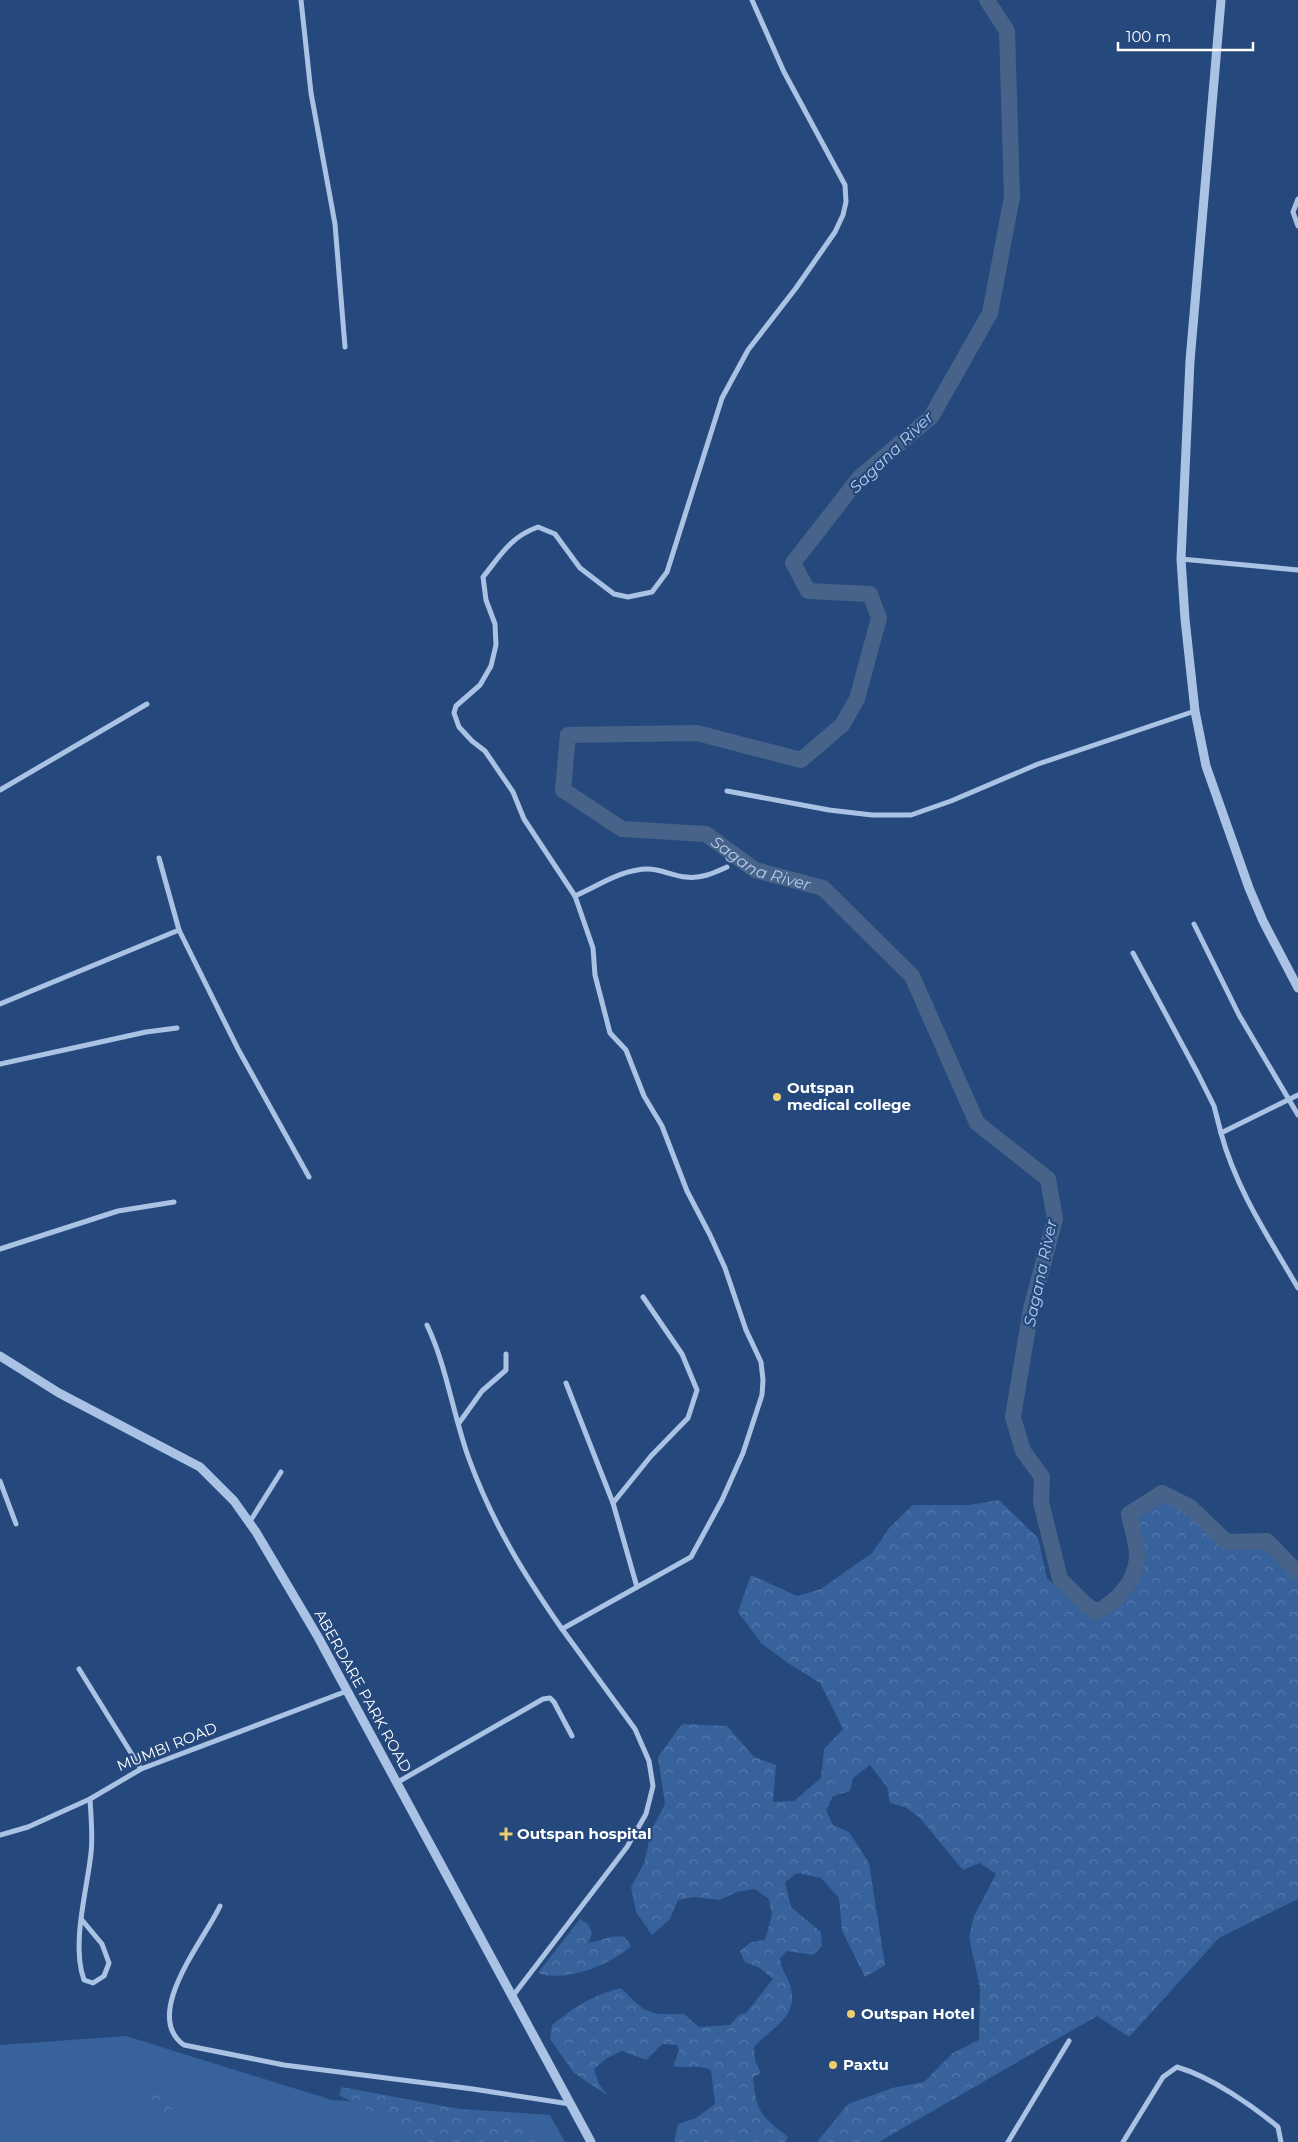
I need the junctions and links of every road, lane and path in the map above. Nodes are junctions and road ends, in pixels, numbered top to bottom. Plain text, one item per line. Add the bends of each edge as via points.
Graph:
1 (301, 0) edge
2 (752, 0) edge
3 (1221, 0) edge
4 (1298, 199) edge
5 (1298, 226) edge
6 (345, 347) dead end
7 (1181, 559) junction
8 (1298, 570) edge
9 (146, 704) dead end
10 (1195, 711) junction
11 (0, 790) edge
12 (727, 790) dead end
13 (159, 858) dead end
14 (727, 867) dead end
15 (575, 896) junction
16 (1194, 924) dead end
17 (179, 930) junction
18 (1133, 953) dead end
19 (1298, 988) edge
20 (0, 1004) edge
21 (177, 1028) dead end
22 (0, 1064) edge
23 (1298, 1095) edge
24 (1290, 1099) junction
25 (1298, 1115) edge
26 (1221, 1133) junction
27 (309, 1177) dead end
28 (174, 1202) dead end
29 (0, 1248) edge
30 (1298, 1288) edge
31 (643, 1297) dead end
32 (427, 1324) dead end
33 (506, 1354) dead end
34 (0, 1356) edge
35 (566, 1383) dead end
36 (458, 1423) junction
37 (281, 1472) dead end
38 (0, 1481) edge
39 (613, 1503) junction
40 (250, 1522) junction
41 (16, 1524) dead end
42 (637, 1587) junction
43 (562, 1630) junction
44 (78, 1668) dead end
45 (347, 1690) junction
46 (572, 1736) dead end
47 (141, 1769) junction
48 (398, 1782) junction
49 (90, 1799) junction
50 (0, 1835) edge
51 (220, 1906) dead end
52 (82, 1920) junction
53 (511, 1997) junction
54 (1069, 2041) dead end
55 (570, 2104) junction
56 (591, 2142) edge
57 (1008, 2142) edge
58 (1123, 2142) edge
59 (1281, 2142) edge

1 - 6 street via 311,93 335,224
2 - 15 street via 784,72 845,185 844,215 796,288 748,350 726,391 667,572 658,586 652,592 628,598 614,594 580,568 555,534 538,527 524,532 513,540 483,577 486,600 495,624 496,646 491,666 480,685 456,706 454,713 459,727 485,751 513,792 524,819
3 - 7 street via 1190,361
4 - 5 street via 1293,212
7 - 8 street
7 - 10 street via 1184,619
9 - 11 street
10 - 12 street via 1038,764 911,815 828,810
10 - 19 street via 1206,766 1234,849 1263,921
13 - 17 street
14 - 15 street via 710,875 687,877 649,869 635,871 620,874
15 - 42 street via 593,948 595,975 610,1033 626,1050 644,1096 662,1126 687,1191 725,1268 746,1330 761,1362 763,1380 762,1395 743,1453 699,1544 691,1556
16 - 24 street via 1238,1015
17 - 20 street
17 - 27 street via 238,1049
18 - 26 street via 1214,1106
21 - 22 street
23 - 24 street
24 - 25 street
24 - 26 street
26 - 30 street via 1252,1210
28 - 29 street via 118,1211
31 - 39 street via 682,1354 697,1390 688,1418
32 - 36 street via 437,1346
33 - 36 street via 506,1370 482,1391
34 - 40 street, ABERDARE PARK ROAD via 67,1397 200,1467 218,1483
35 - 39 street
36 - 43 street via 487,1504 504,1540
37 - 40 street
38 - 41 street
39 - 42 street
40 - 45 street, ABERDARE PARK ROAD
42 - 43 street
43 - 53 street via 635,1730 649,1761 653,1786 646,1814 627,1847
44 - 47 street
45 - 47 street, MUMBI ROAD
45 - 48 street, ABERDARE PARK ROAD
46 - 48 street via 554,1702 543,1698
47 - 49 street, MUMBI ROAD
48 - 53 street, ABERDARE PARK ROAD
49 - 50 street, MUMBI ROAD via 28,1827
49 - 52 street via 91,1851
51 - 55 street via 169,2005 170,2025 175,2038 184,2044 284,2065
52 - 52 street via 79,1966 84,1980 93,1983 104,1976 109,1963 102,1944
53 - 55 street, ABERDARE PARK ROAD
54 - 57 street
55 - 56 street, ABERDARE PARK ROAD
58 - 59 street via 1163,2077 1177,2067 1193,2072 1263,2114 1278,2127

